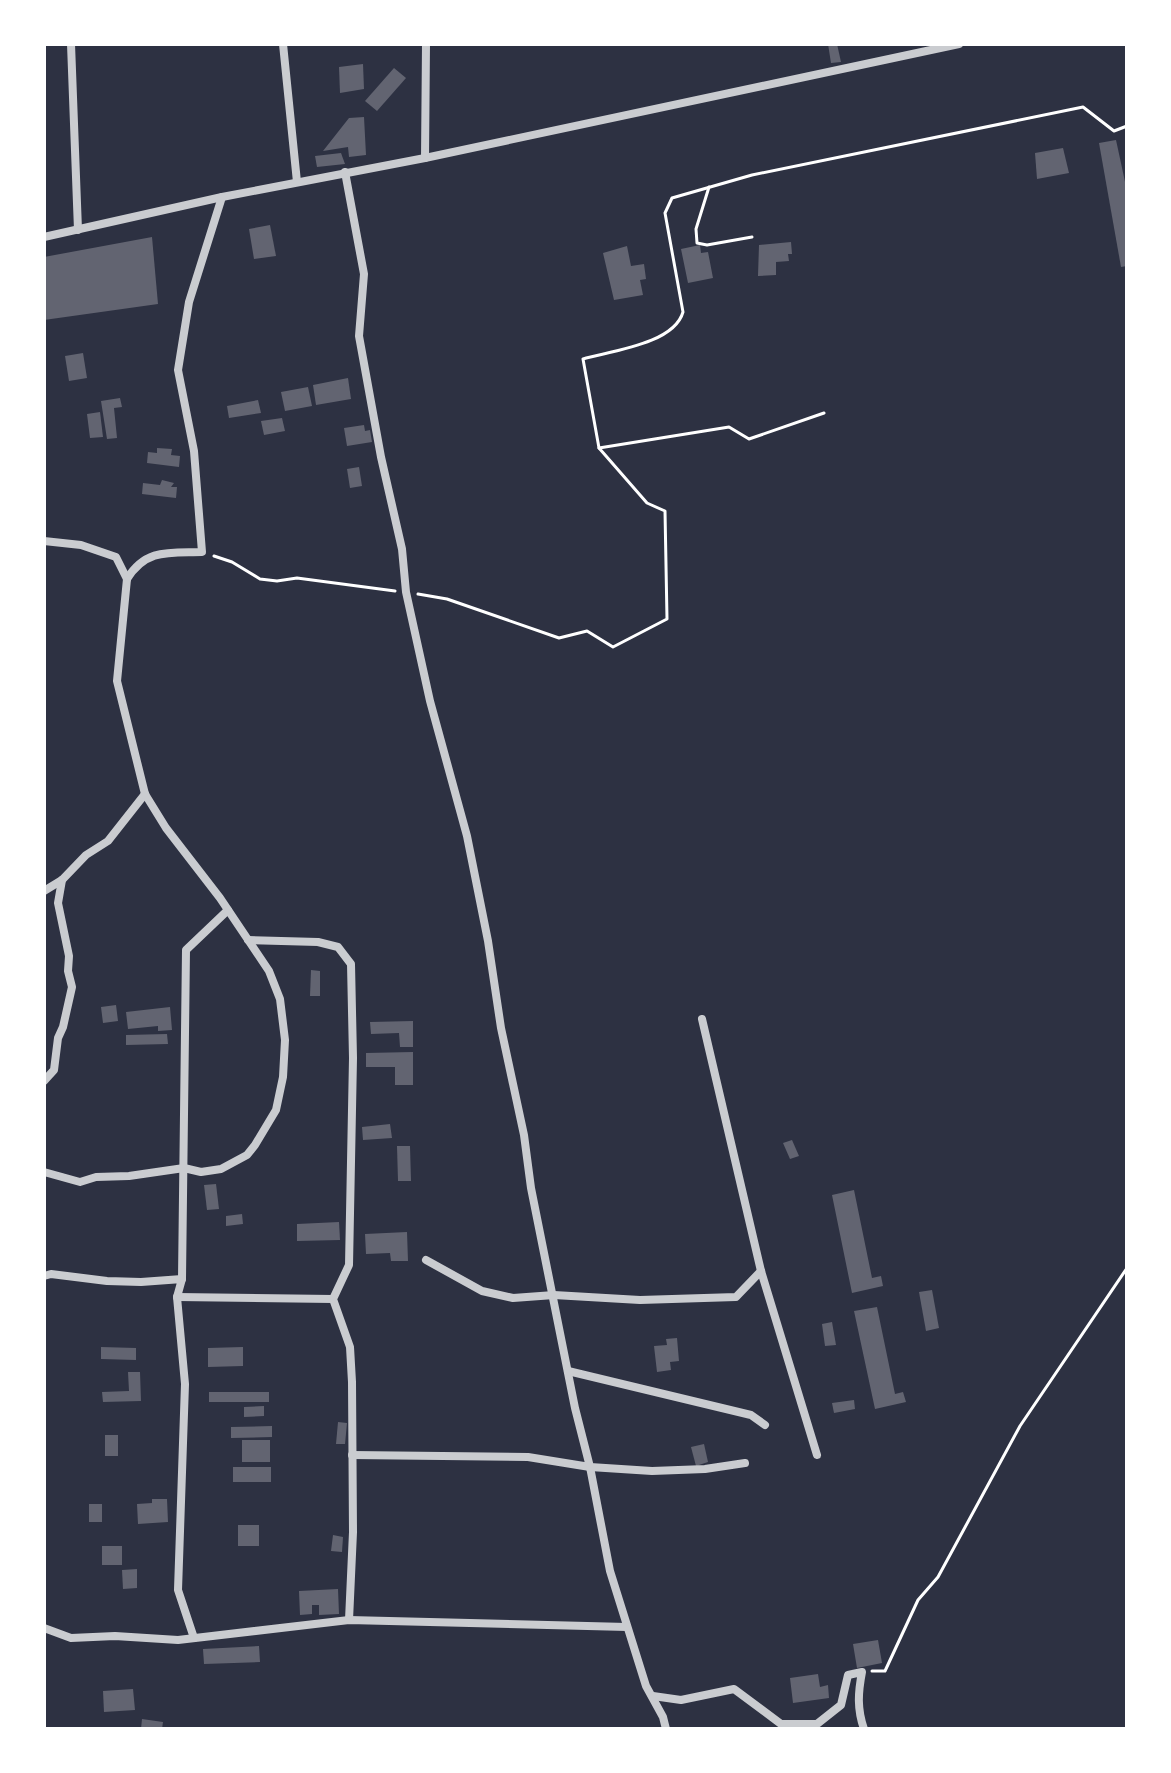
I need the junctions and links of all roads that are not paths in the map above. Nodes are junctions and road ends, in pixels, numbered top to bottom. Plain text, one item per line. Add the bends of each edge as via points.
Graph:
1 (71, 44) edge
2 (283, 44) edge
3 (426, 44) edge
4 (959, 44) edge
5 (425, 158) junction
6 (345, 172) junction
7 (297, 182) junction
8 (222, 197) junction
9 (78, 230) junction
10 (44, 237) edge
11 (44, 541) edge
12 (127, 579) junction
13 (145, 794) junction
14 (62, 880) junction
15 (44, 891) edge
16 (228, 910) junction
17 (248, 940) junction
18 (702, 1019) dead end
19 (44, 1081) edge
20 (184, 1168) junction
21 (44, 1172) edge
22 (426, 1260) dead end
23 (761, 1271) junction
24 (44, 1276) edge
25 (182, 1279) junction
26 (554, 1295) junction
27 (177, 1297) junction
28 (333, 1299) junction
29 (568, 1371) junction
30 (765, 1425) dead end
31 (352, 1455) junction
32 (817, 1455) dead end
33 (745, 1463) dead end
34 (590, 1467) junction
35 (349, 1620) junction
36 (627, 1627) junction
37 (44, 1628) edge
38 (194, 1638) junction
39 (653, 1696) junction
40 (666, 1729) edge
41 (864, 1729) edge

1 - 9 street
2 - 7 street
3 - 5 street
4 - 5 street
5 - 6 street
6 - 7 street
6 - 26 street via 364,274 359,336 406,592 467,836
7 - 8 street
8 - 9 street
8 - 12 street via 189,302 178,370 194,451 202,552 150,556
9 - 10 street
11 - 12 street via 81,545 116,557
12 - 13 street via 117,681
13 - 14 street via 120,829
13 - 16 street
14 - 15 street
14 - 19 street via 58,903 72,987 54,1070
16 - 17 street
16 - 20 street via 186,950
17 - 20 street via 280,999 285,1040 276,1110 247,1155 221,1169
17 - 28 street via 318,942 338,947 351,964 350,1251
18 - 23 street
20 - 21 street via 80,1182
20 - 25 street
22 - 26 street via 482,1291 513,1298
23 - 26 street via 736,1297 640,1300
23 - 32 street
24 - 25 street
25 - 27 street
26 - 29 street
27 - 28 street
27 - 38 street via 185,1384 178,1590
28 - 31 street via 350,1347
29 - 30 street via 751,1415
29 - 34 street
31 - 34 street via 528,1457
31 - 35 street
33 - 34 street via 678,1470
34 - 36 street
35 - 36 street
35 - 38 street
36 - 39 street
37 - 38 street via 71,1638
39 - 40 street
39 - 41 street via 681,1700 734,1689 781,1724 817,1724 841,1705 848,1675 862,1672 858,1693

